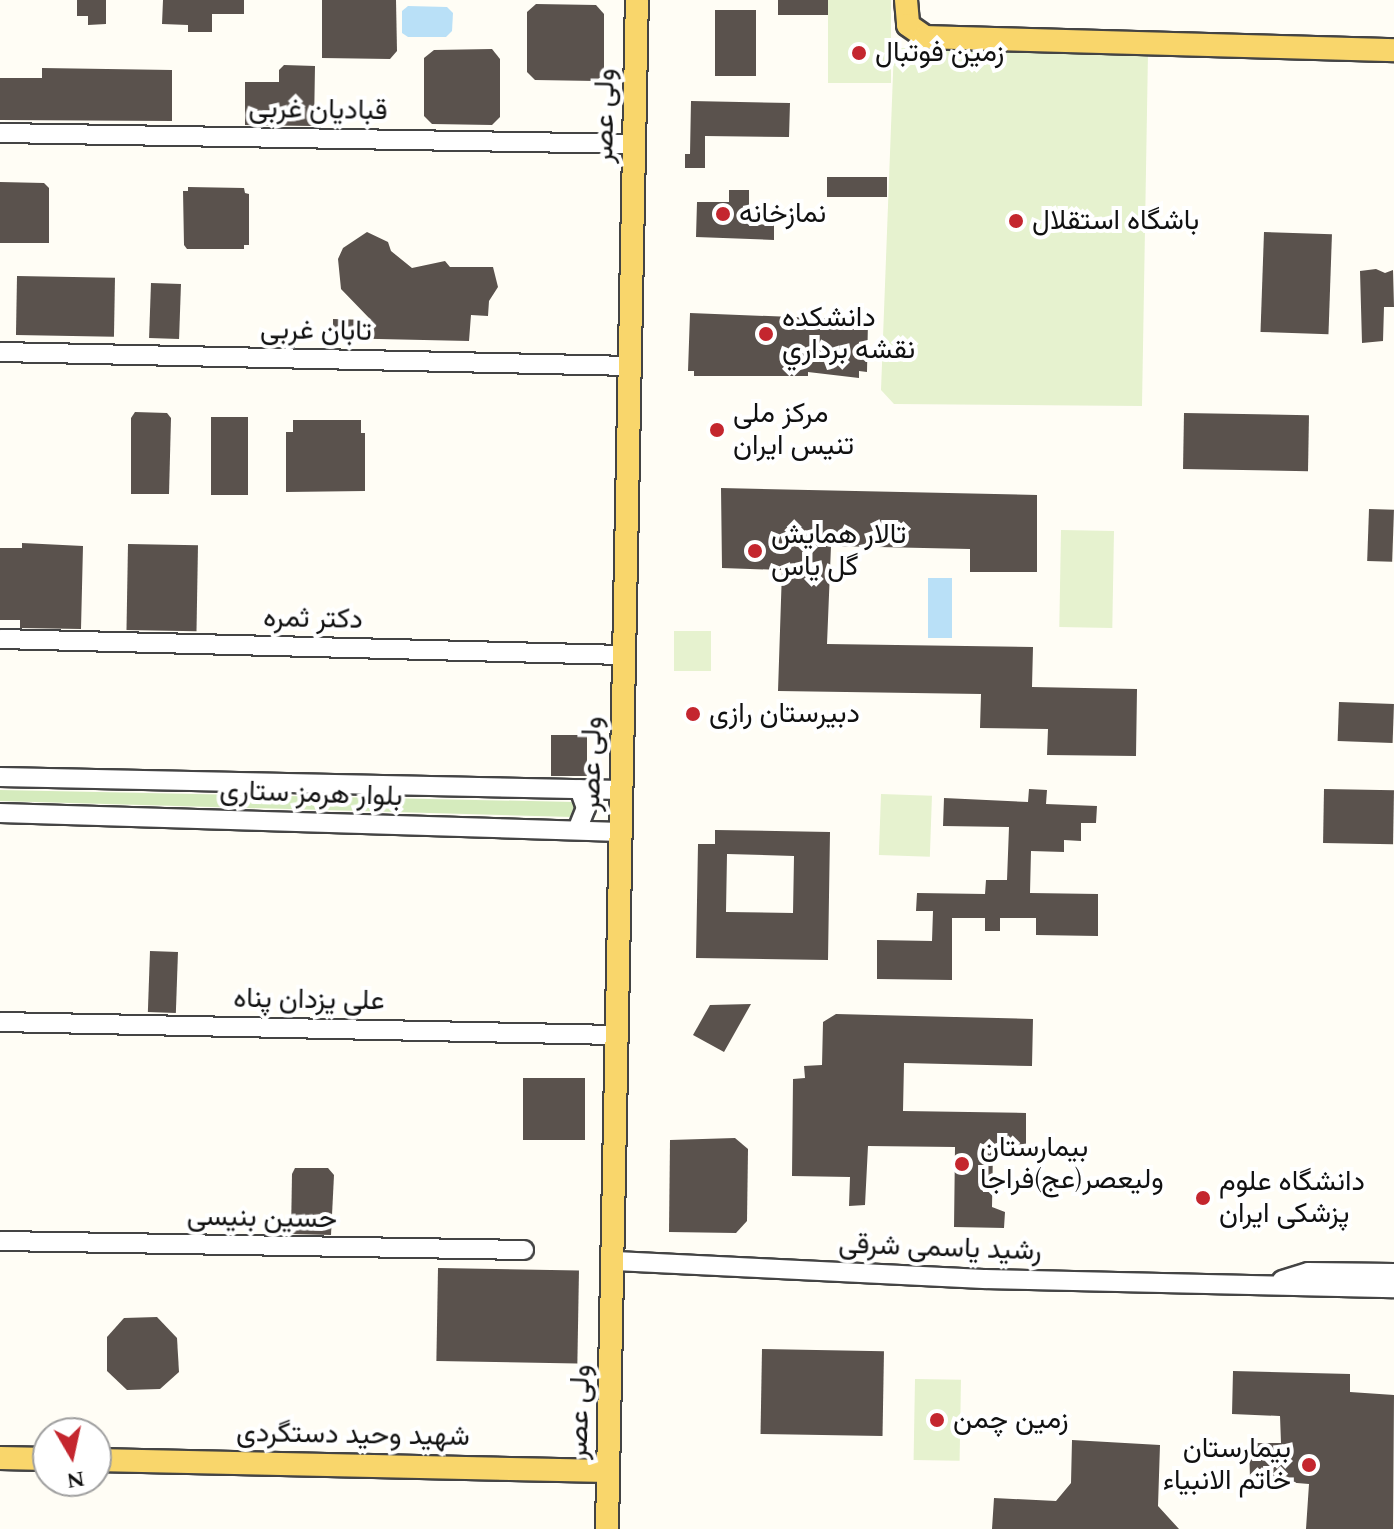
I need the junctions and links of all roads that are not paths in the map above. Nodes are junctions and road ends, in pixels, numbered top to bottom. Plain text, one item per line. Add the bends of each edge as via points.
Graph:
1 (637, 0) edge
2 (906, 0) edge
3 (1394, 50) edge
4 (0, 133) edge
5 (634, 144) junction
6 (0, 352) edge
7 (630, 366) junction
8 (0, 639) edge
9 (624, 655) junction
10 (0, 777) edge
11 (579, 789) junction
12 (622, 790) junction
13 (0, 813) edge
14 (577, 830) junction
15 (621, 832) junction
16 (0, 1022) edge
17 (617, 1035) junction
18 (0, 1241) edge
19 (524, 1250) dead end
20 (614, 1261) junction
21 (1394, 1273) edge
22 (1264, 1286) junction
23 (1394, 1288) edge
24 (0, 1458) edge
25 (32, 1459) edge
26 (112, 1460) edge
27 (608, 1471) junction
28 (607, 1529) edge

1 - 5 main road, ولی عصر
2 - 3 main road via 908,25 925,37
4 - 5 street, قبادیان غربی
5 - 7 main road, ولی عصر
6 - 7 street, تابان غربی
7 - 9 main road, ولی عصر
8 - 9 street, دکتر ثمره
9 - 12 main road, ولی عصر
10 - 11 street, بلوار هرمز ستاری
11 - 12 street, بلوار هرمز ستاری
11 - 14 street via 586,808
12 - 15 main road, ولی عصر
13 - 14 street, بلوار هرمز ستاری
14 - 15 street, بلوار هرمز ستاری
15 - 17 main road, ولی عصر
16 - 17 street, علی یزدان پناه
17 - 20 main road, ولی عصر
18 - 19 street, حسین بنیسی
20 - 22 street, رشید یاسمی شرقی
20 - 27 main road, ولی عصر
21 - 22 street, رشید یاسمی شرقی via 1308,1272
22 - 23 street, رشید یاسمی شرقی
24 - 25 main road
26 - 27 main road, شهید وحید دستگردی
27 - 28 main road, ولی عصر

